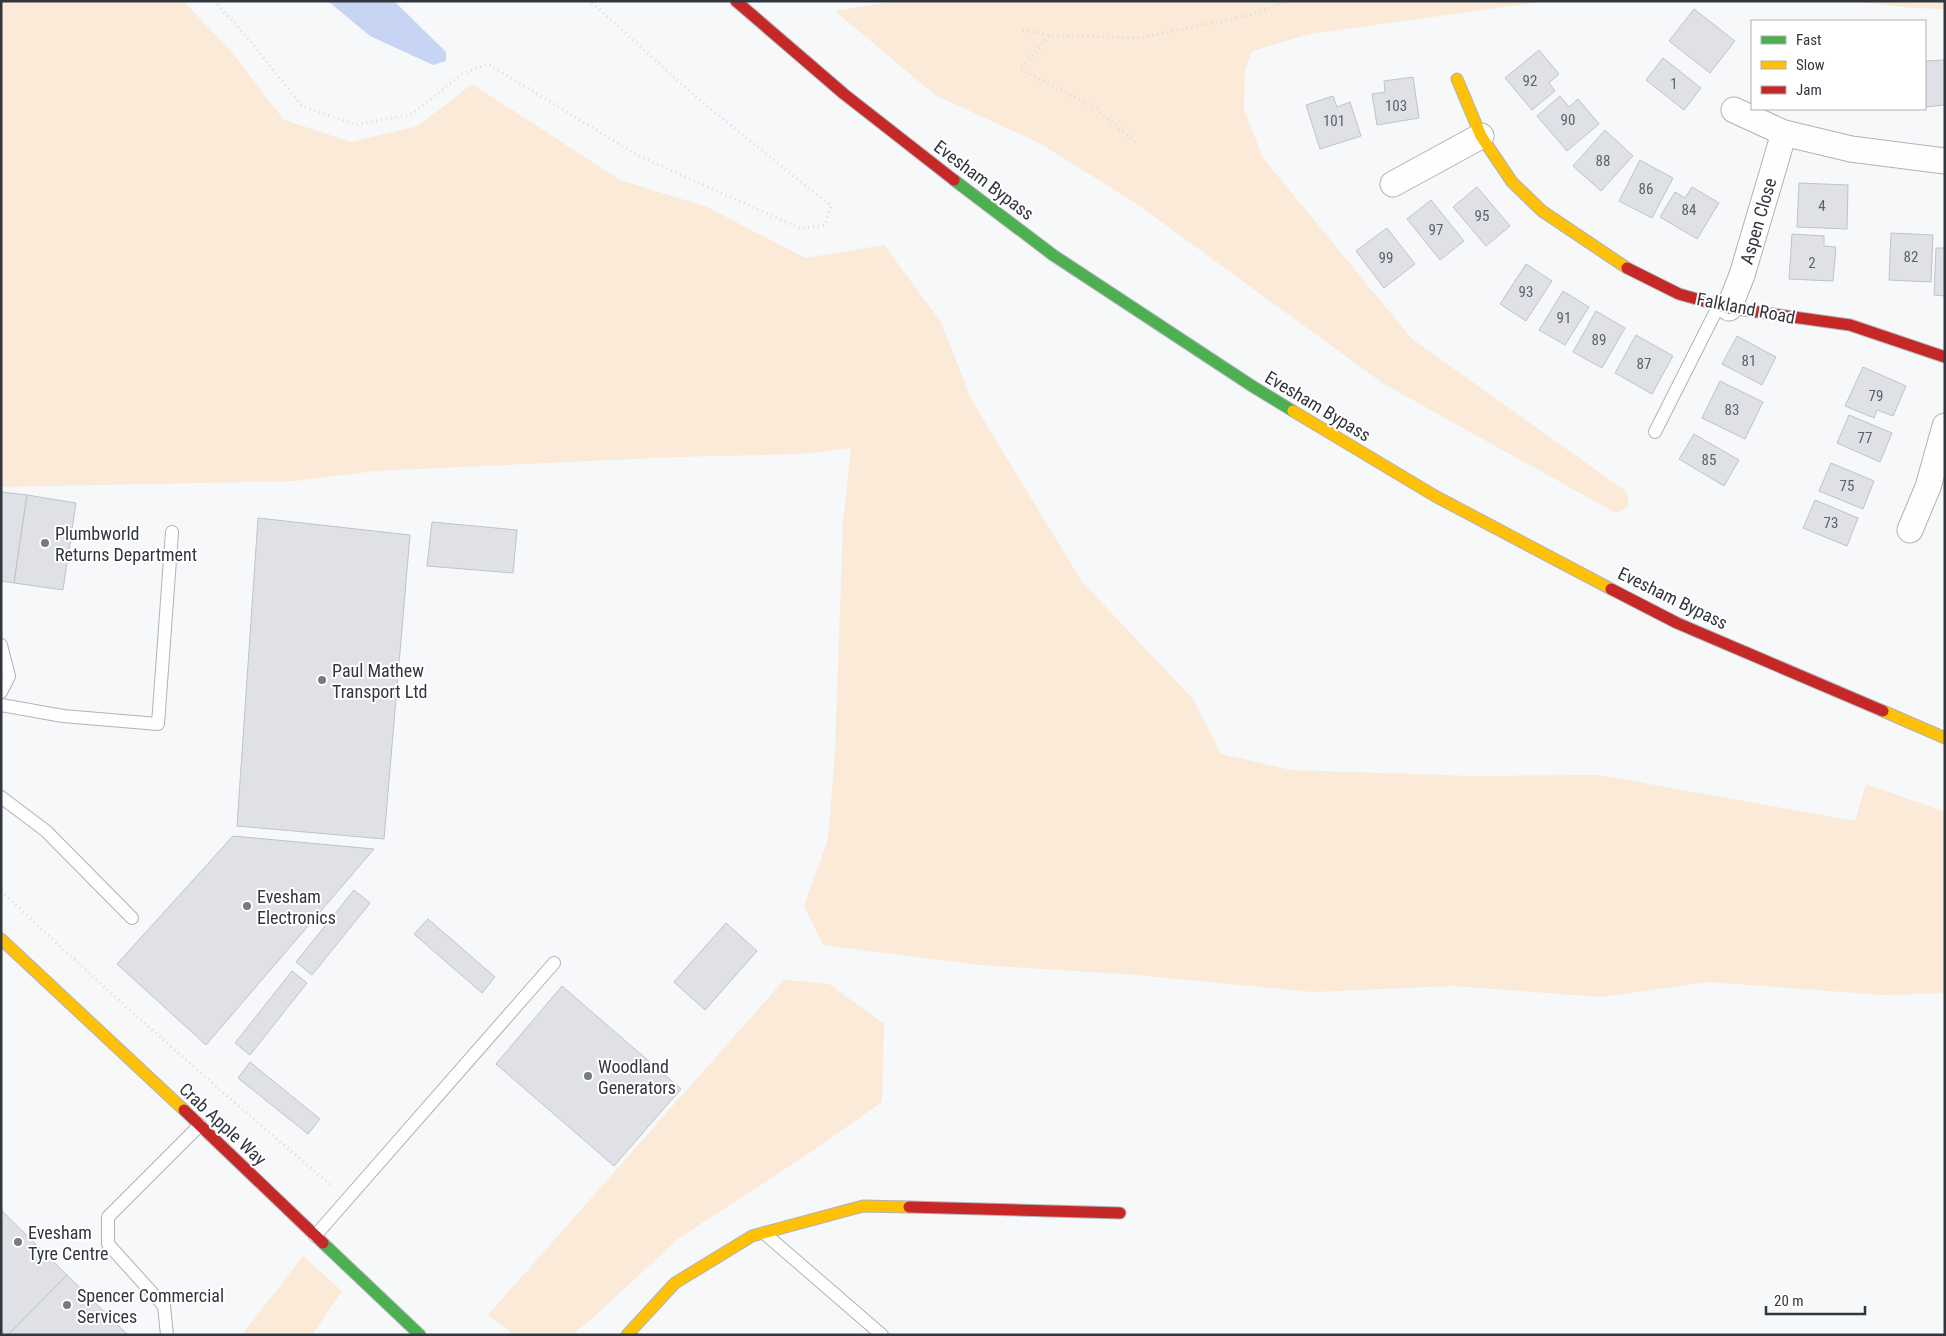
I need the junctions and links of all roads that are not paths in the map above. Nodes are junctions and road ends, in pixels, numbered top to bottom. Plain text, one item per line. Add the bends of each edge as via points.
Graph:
1 (736, 1) edge
2 (1457, 79) dead end
3 (1734, 110) dead end
4 (1784, 133) junction
5 (1481, 136) junction
6 (1945, 161) edge
7 (1393, 184) dead end
8 (1724, 306) junction
9 (1945, 358) edge
10 (1945, 426) edge
11 (1655, 432) dead end
12 (1936, 490) edge
13 (1910, 530) dead end
14 (172, 532) dead end
15 (1, 645) edge
16 (1, 692) edge
17 (1, 705) edge
18 (1945, 738) edge
19 (1, 797) edge
20 (132, 918) dead end
21 (1, 939) edge
22 (554, 963) dead end
23 (200, 1124) junction
24 (1120, 1212) dead end
25 (764, 1233) junction
26 (315, 1236) junction
27 (166, 1335) edge
28 (420, 1335) edge
29 (627, 1335) edge
30 (882, 1335) edge

1 - 18 main road, Evesham Bypass via 844,94 1046,249 1252,386 1435,496 1677,623
2 - 5 main road, Falkland Road
3 - 4 street
4 - 6 street via 1851,149
4 - 8 street, Aspen Close via 1742,275
5 - 7 street
5 - 8 main road, Falkland Road via 1512,182 1542,212 1624,267 1679,294
8 - 9 main road, Falkland Road via 1850,325
8 - 11 lane
10 - 12 street
12 - 13 street
14 - 17 lane via 158,724 64,716
15 - 16 lane via 9,676
19 - 20 lane via 46,831
21 - 23 main road, Crab Apple Way
22 - 26 lane
23 - 26 main road, Crab Apple Way
23 - 27 lane via 108,1217 108,1244 164,1306
24 - 25 main road via 863,1206
25 - 29 main road via 752,1236 675,1283
25 - 30 lane
26 - 28 main road, Crab Apple Way

